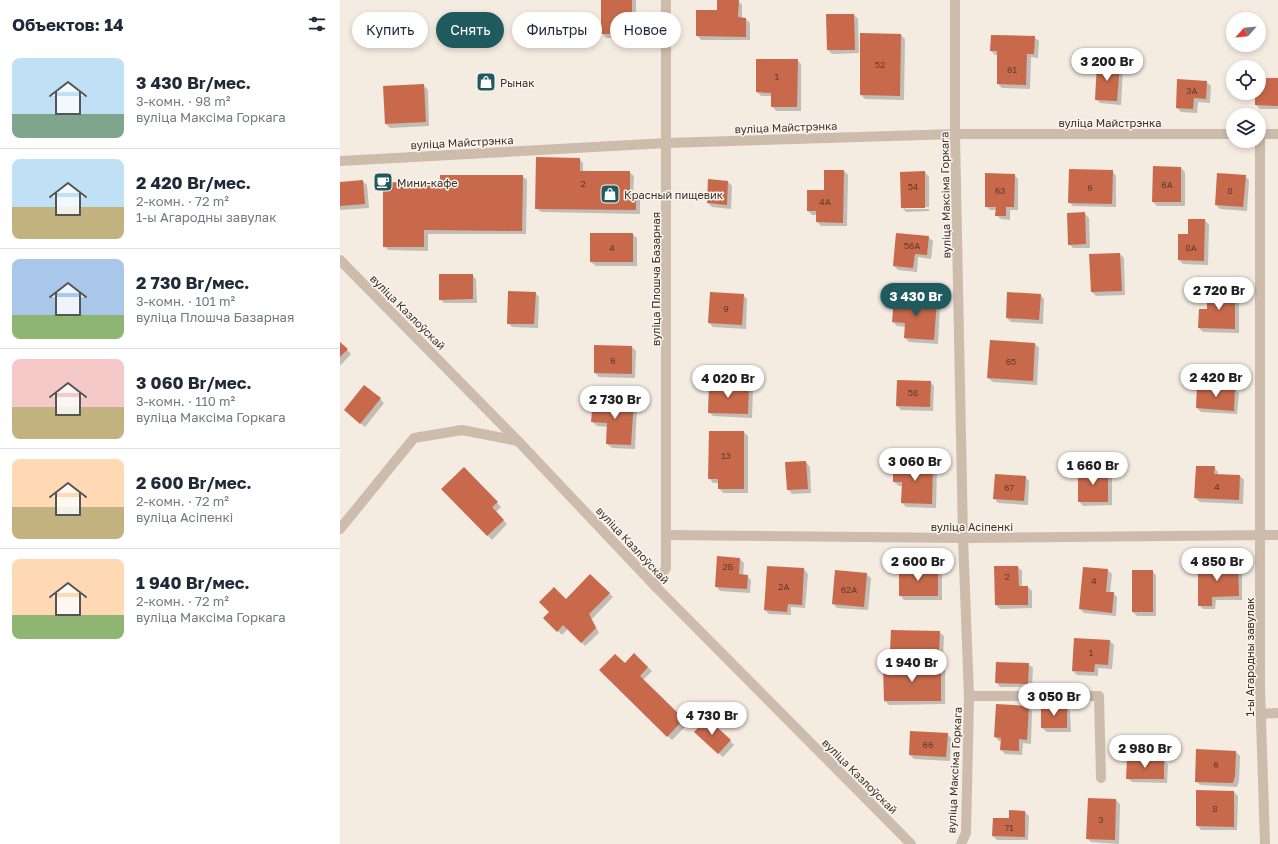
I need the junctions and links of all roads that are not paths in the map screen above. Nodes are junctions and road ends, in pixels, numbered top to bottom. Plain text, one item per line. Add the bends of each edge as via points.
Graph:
1 (666, 0) edge
2 (955, 0) edge
3 (955, 134) junction
4 (1226, 134) edge
5 (1266, 134) edge
6 (1278, 134) edge
7 (667, 143) junction
8 (1259, 148) edge
9 (340, 161) edge
10 (340, 260) edge
11 (518, 441) junction
12 (340, 529) edge
13 (667, 535) junction
14 (1261, 535) junction
15 (1278, 535) edge
16 (963, 538) junction
17 (654, 586) junction
18 (969, 696) junction
19 (1278, 713) edge
20 (1261, 714) junction
21 (1101, 778) dead end
22 (911, 844) edge
23 (961, 844) edge
24 (1265, 844) edge

1 - 7 street, вуліца Плошча Базарная
2 - 3 street, вуліца Максіма Горкага
3 - 4 street, вуліца Майстрэнка
3 - 7 street, вуліца Майстрэнка
3 - 16 street, вуліца Максіма Горкага
5 - 6 street
7 - 9 street, вуліца Майстрэнка
7 - 13 street, вуліца Плошча Базарная
8 - 14 street, 1-ы Агародны завулак
10 - 11 street, вуліца Казлоўскай
11 - 12 street via 462,430 414,438
11 - 17 street, вуліца Казлоўскай
13 - 16 street, вуліца Асіпенкі
13 - 17 street, вуліца Плошча Базарная via 666,568
14 - 15 street, вуліца Асіпенкі
14 - 16 street, вуліца Асіпенкі
14 - 20 street, 1-ы Агародны завулак
16 - 18 street, вуліца Максіма Горкага
17 - 22 street, вуліца Казлоўскай
18 - 21 street via 1099,696
18 - 23 street, вуліца Максіма Горкага via 966,833
19 - 20 street
20 - 24 street, 1-ы Агародны завулак

